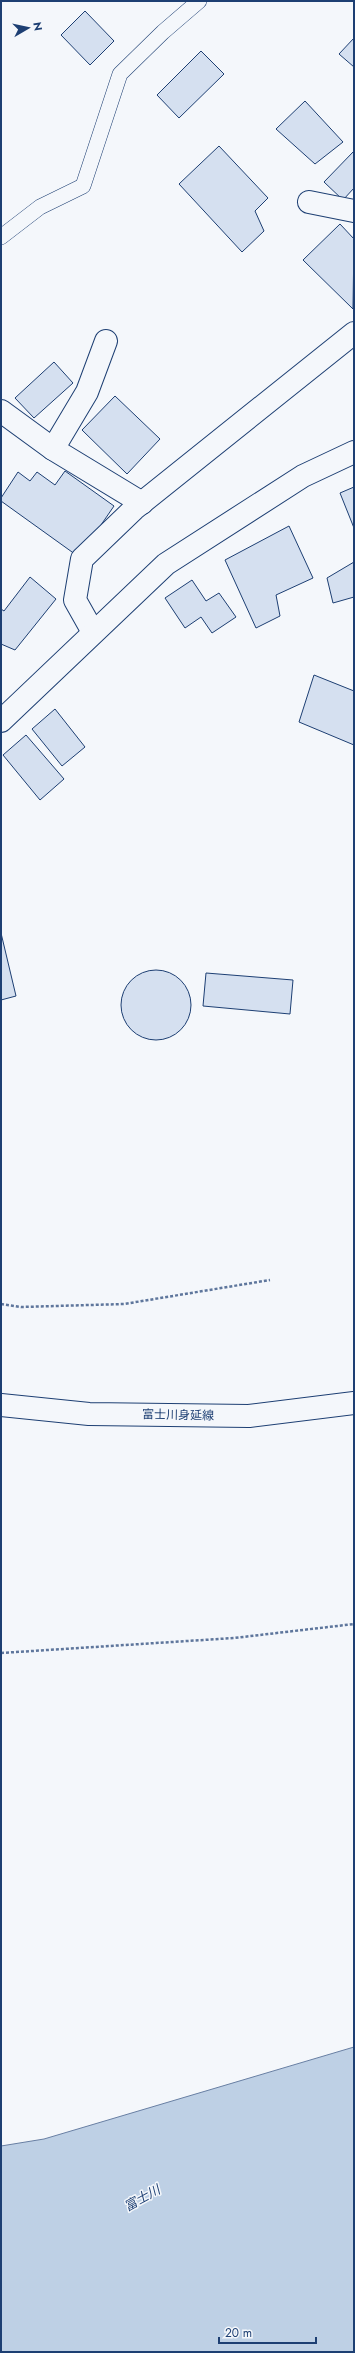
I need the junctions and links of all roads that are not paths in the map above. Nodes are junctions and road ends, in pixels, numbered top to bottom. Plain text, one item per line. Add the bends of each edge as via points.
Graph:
1 (199, 1) edge
2 (309, 202) dead end
3 (354, 211) edge
4 (1, 237) edge
5 (354, 333) edge
6 (106, 341) dead end
7 (1, 411) edge
8 (53, 449) junction
9 (354, 452) edge
10 (142, 503) junction
11 (93, 632) junction
12 (1, 721) edge
13 (354, 1403) edge
14 (1, 1405) edge

1 - 4 lane via 120,74 83,186 40,207
2 - 3 street
5 - 10 street
6 - 8 street via 87,392
7 - 8 street
8 - 10 street
9 - 11 street via 303,476 166,564
10 - 11 street via 82,559 75,600
11 - 12 street
13 - 14 street, 富士川身延線 via 249,1416 89,1414

